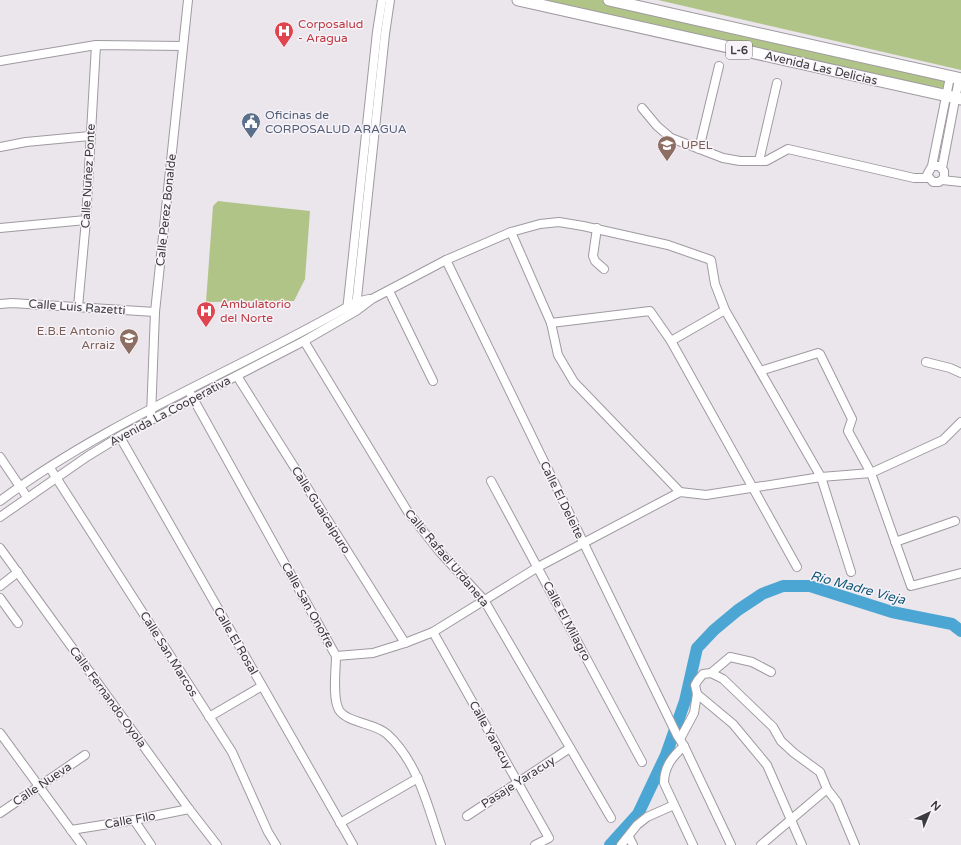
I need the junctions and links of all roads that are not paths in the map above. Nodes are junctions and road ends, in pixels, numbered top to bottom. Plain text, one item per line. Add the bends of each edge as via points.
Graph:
1 (188, 0) edge
2 (382, 0) edge
3 (390, 0) edge
4 (518, 0) edge
5 (609, 0) edge
6 (96, 45) junction
7 (183, 46) junction
8 (0, 61) edge
9 (719, 66) dead end
10 (957, 78) edge
11 (777, 84) dead end
12 (954, 98) edge
13 (642, 108) dead end
14 (90, 136) junction
15 (0, 147) edge
16 (700, 149) junction
17 (759, 161) junction
18 (932, 166) junction
19 (942, 168) junction
20 (928, 178) junction
21 (942, 180) junction
22 (961, 182) edge
23 (86, 220) junction
24 (0, 228) edge
25 (597, 228) junction
26 (511, 232) junction
27 (446, 260) junction
28 (604, 269) dead end
29 (389, 291) junction
30 (372, 298) junction
31 (356, 302) junction
32 (0, 304) edge
33 (78, 307) junction
34 (347, 308) junction
35 (725, 310) junction
36 (356, 311) junction
37 (155, 312) junction
38 (346, 316) junction
39 (551, 323) junction
40 (304, 341) junction
41 (671, 341) junction
42 (926, 362) dead end
43 (760, 371) junction
44 (961, 373) edge
45 (237, 376) junction
46 (433, 381) dead end
47 (189, 391) junction
48 (194, 398) junction
49 (150, 411) junction
50 (151, 421) junction
51 (961, 422) edge
52 (120, 437) junction
53 (0, 457) edge
54 (50, 468) junction
55 (871, 473) junction
56 (57, 477) junction
57 (821, 477) junction
58 (491, 481) dead end
59 (20, 487) junction
60 (755, 489) junction
61 (680, 492) junction
62 (27, 497) junction
63 (0, 502) edge
64 (0, 517) edge
65 (955, 521) dead end
66 (896, 542) junction
67 (582, 543) junction
68 (0, 548) edge
69 (538, 567) junction
70 (797, 567) dead end
71 (18, 572) junction
72 (851, 572) dead end
73 (961, 572) edge
74 (0, 586) edge
75 (0, 598) edge
76 (484, 600) junction
77 (18, 623) dead end
78 (433, 632) junction
79 (405, 643) junction
80 (336, 656) junction
81 (771, 672) dead end
82 (711, 673) junction
83 (262, 686) junction
84 (697, 694) junction
85 (209, 717) junction
86 (0, 733) edge
87 (681, 740) junction
88 (570, 748) junction
89 (85, 755) dead end
90 (642, 762) dead end
91 (418, 778) junction
92 (517, 782) junction
93 (39, 785) junction
94 (827, 789) junction
95 (674, 805) junction
96 (189, 809) junction
97 (0, 812) edge
98 (467, 816) dead end
99 (611, 818) dead end
100 (791, 819) junction
101 (134, 820) junction
102 (340, 823) junction
103 (71, 830) junction
104 (629, 837) junction
105 (82, 845) edge
106 (151, 845) edge
107 (217, 845) edge
108 (276, 845) edge
109 (353, 845) edge
110 (441, 845) edge
111 (535, 845) edge
112 (621, 845) edge
113 (633, 845) edge
114 (693, 845) edge
115 (730, 845) edge
116 (761, 845) edge
117 (802, 845) edge
118 (856, 845) edge

1 - 7 street, Calle Perez Bonalde
2 - 34 street
3 - 31 street
4 - 12 main road, Avenida Las Delicias / L-6
5 - 10 main road, Avenida Las Delicias / L-6
6 - 7 street
6 - 8 street
6 - 14 street, Calle Nuñez Ponte
7 - 37 street, Calle Perez Bonalde
9 - 16 street
10 - 12 street
11 - 17 street
12 - 18 street
12 - 19 street
13 - 16 street via 666,135
14 - 15 street
14 - 23 street, Calle Nuñez Ponte
16 - 17 street via 723,158
17 - 20 street via 766,161 788,149 914,178
18 - 19 street
18 - 20 street via 928,171
19 - 21 street via 945,174
20 - 21 street via 936,183
21 - 22 street
23 - 24 street
23 - 33 street, Calle Nuñez Ponte
25 - 26 street, Avenida La Cooperativa via 559,222
25 - 28 street via 593,256
25 - 35 street, Avenida La Cooperativa via 668,245 710,260 715,284
26 - 27 street, Avenida La Cooperativa
26 - 39 street
27 - 29 street, Avenida La Cooperativa
27 - 67 street, Calle El Deleite
29 - 30 street, Avenida La Cooperativa
29 - 46 street
30 - 31 street, Avenida La Cooperativa
30 - 36 street, Avenida La Cooperativa
31 - 34 street, Avenida La Cooperativa
31 - 36 street
32 - 33 street, Calle Luis Razetti
33 - 37 street, Calle Luis Razetti
34 - 38 street
34 - 47 street, Avenida La Cooperativa
35 - 41 street
35 - 43 street
36 - 38 street, Avenida La Cooperativa
37 - 49 street, Calle Perez Bonalde
38 - 40 street, Avenida La Cooperativa
39 - 41 street via 650,311
39 - 61 street via 558,354 574,382
40 - 45 street, Avenida La Cooperativa
40 - 76 street, Calle Rafael Urdaneta via 408,512 439,551
41 - 60 street
42 - 44 street
43 - 55 street via 820,354 852,419 848,431
43 - 57 street
45 - 48 street, Avenida La Cooperativa
45 - 79 street, Calle Guaicaipuro
47 - 48 street, Calle San Onofre
47 - 49 street, Avenida La Cooperativa
48 - 50 street, Avenida La Cooperativa
48 - 80 street, Calle San Onofre
49 - 50 street, Calle Perez Bonalde
49 - 54 street, Avenida La Cooperativa
50 - 52 street, Avenida La Cooperativa
51 - 55 street via 943,440
52 - 56 street, Avenida La Cooperativa
52 - 83 street, Calle El Rosal
53 - 59 street
54 - 56 street, Calle San Marcos
54 - 59 street, Avenida La Cooperativa
55 - 57 street
55 - 66 street
56 - 62 street, Avenida La Cooperativa
56 - 85 street, Calle San Marcos
57 - 60 street
57 - 72 street
58 - 69 street, Calle El Milagro
59 - 62 street
59 - 63 street, Avenida La Cooperativa
60 - 61 street via 706,495
60 - 70 street
61 - 67 street
62 - 64 street, Avenida La Cooperativa
65 - 66 street
66 - 73 street via 911,586
67 - 69 street
67 - 87 street, Calle El Deleite
68 - 71 street, Calle Fernando Oyola
69 - 76 street
69 - 90 street, Calle El Milagro
71 - 74 street
71 - 96 street, Calle Fernando Oyola
75 - 77 street
76 - 78 street
76 - 88 street, Calle Rafael Urdaneta
78 - 79 street
78 - 92 street, Calle Yaracuy
79 - 80 street via 373,653
80 - 91 street, Calle San Onofre via 336,701 339,711 387,733
81 - 82 street via 752,662 730,657
82 - 84 street via 703,674 698,680 695,685
82 - 94 street via 723,679 773,727 790,749 820,772
83 - 85 street
83 - 102 street, Calle El Rosal
84 - 87 street via 694,713
84 - 100 street via 732,724 767,766
85 - 108 street, Calle San Marcos via 232,752
86 - 93 street
87 - 95 street via 664,773 664,783
87 - 115 street, Calle El Deleite
88 - 92 street, Pasaje Yaracuy
88 - 99 street, Calle Rafael Urdaneta
89 - 93 street, Calle Nueva
91 - 102 street
91 - 110 street, Calle San Onofre
92 - 98 street, Pasaje Yaracuy
92 - 111 street, Calle Yaracuy via 549,838
93 - 97 street, Calle Nueva
93 - 103 street
94 - 100 street
94 - 118 street via 837,802
95 - 104 street via 647,817 637,825
95 - 114 street
96 - 101 street, Calle Filo
96 - 107 street, Calle Fernando Oyola
100 - 116 street
100 - 117 street
101 - 103 street, Calle Filo
101 - 106 street
102 - 109 street, Calle El Rosal
103 - 105 street
104 - 112 street
104 - 113 street

